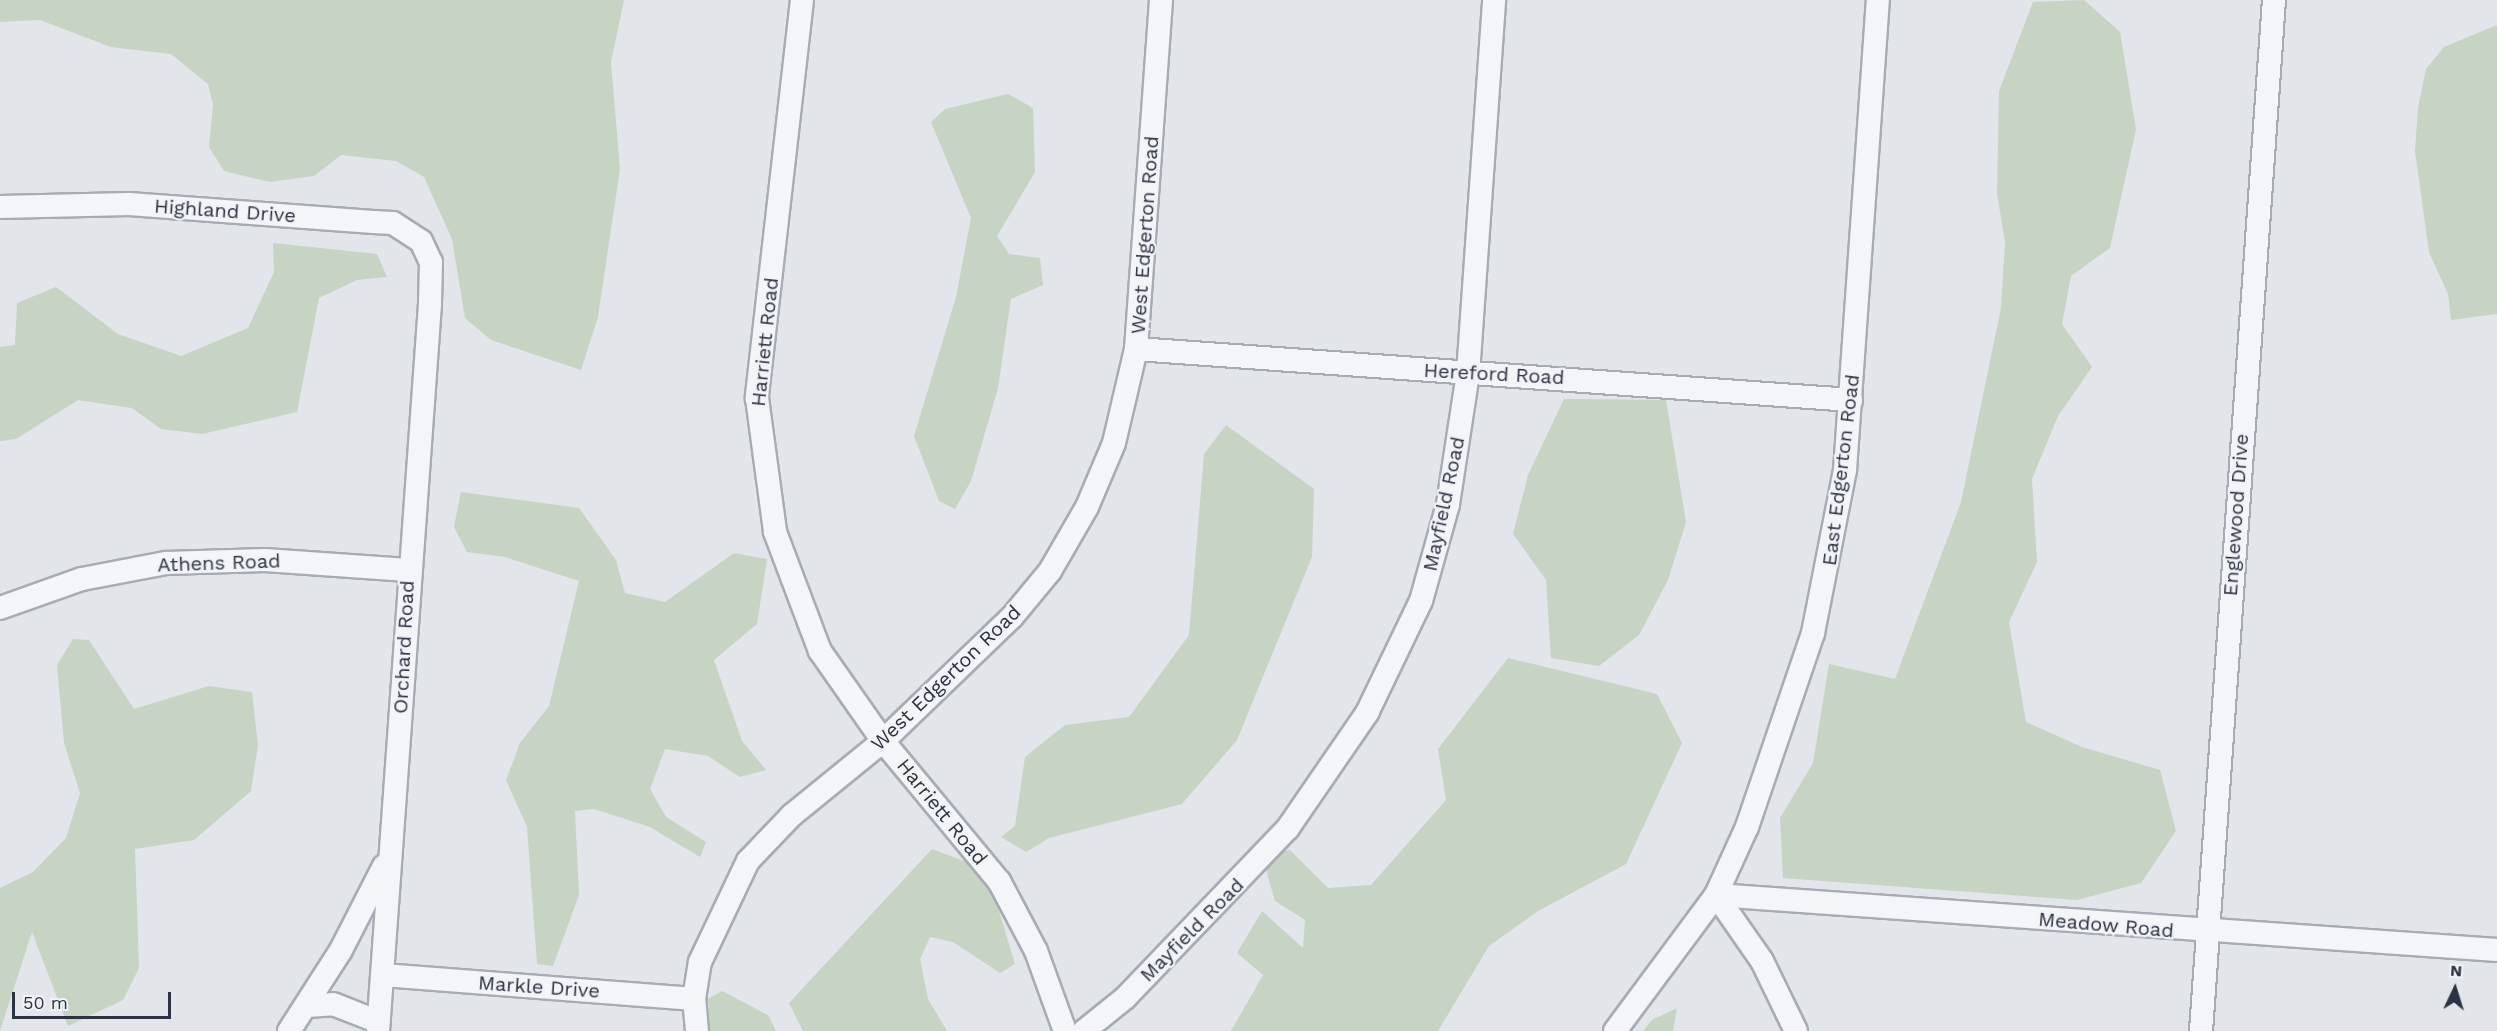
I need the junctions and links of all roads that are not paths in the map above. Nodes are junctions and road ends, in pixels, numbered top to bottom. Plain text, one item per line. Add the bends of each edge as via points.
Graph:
1 (802, 0) edge
2 (1161, 0) edge
3 (1494, 0) edge
4 (1878, 0) edge
5 (2274, 0) edge
6 (0, 207) edge
7 (431, 262) joint
8 (1136, 349) junction
9 (1467, 374) junction
10 (1851, 400) junction
11 (408, 570) junction
12 (0, 608) edge
13 (883, 741) junction
14 (387, 861) junction
15 (1716, 895) junction
16 (2208, 933) junction
17 (2497, 950) edge
18 (383, 975) junction
19 (694, 999) junction
20 (307, 1006) junction
21 (378, 1026) edge
22 (289, 1031) edge
23 (697, 1031) edge
24 (1065, 1031) edge
25 (1084, 1031) edge
26 (1615, 1031) edge
27 (1796, 1031) edge
28 (2201, 1031) edge

1 - 13 street, Harriett Road via 759,364 758,431 775,532 804,617 820,651
2 - 8 street, West Edgerton Road
3 - 9 street, Mayfield Road
4 - 10 street, East Edgerton Road
5 - 16 street, Englewood Drive
6 - 7 street, Highland Drive via 129,204 393,224 421,241
7 - 11 street, Orchard Road
8 - 9 street, Hereford Road
8 - 13 street, West Edgerton Road via 1114,443 1087,507 1050,571 970,661
9 - 10 street, Hereford Road
9 - 25 street, Mayfield Road via 1448,504 1427,584 1367,713 1288,828 1125,998
10 - 15 street, East Edgerton Road via 1837,519 1813,633 1747,827
11 - 12 street, Athens Road via 265,560 166,563 82,579
11 - 14 street, Orchard Road
13 - 19 street, West Edgerton Road via 792,815 748,861 700,962
13 - 24 street, Harriett Road via 999,881 1036,951
14 - 18 street, Orchard Road
14 - 20 street
15 - 16 street, Meadow Road
15 - 26 street, East Edgerton Road
15 - 27 street via 1762,961
16 - 17 street, Meadow Road
16 - 28 street, Englewood Drive
18 - 19 street, Markle Drive
18 - 21 street, Orchard Road
19 - 23 street, West Edgerton Road
20 - 21 street via 333,1004
20 - 22 street

